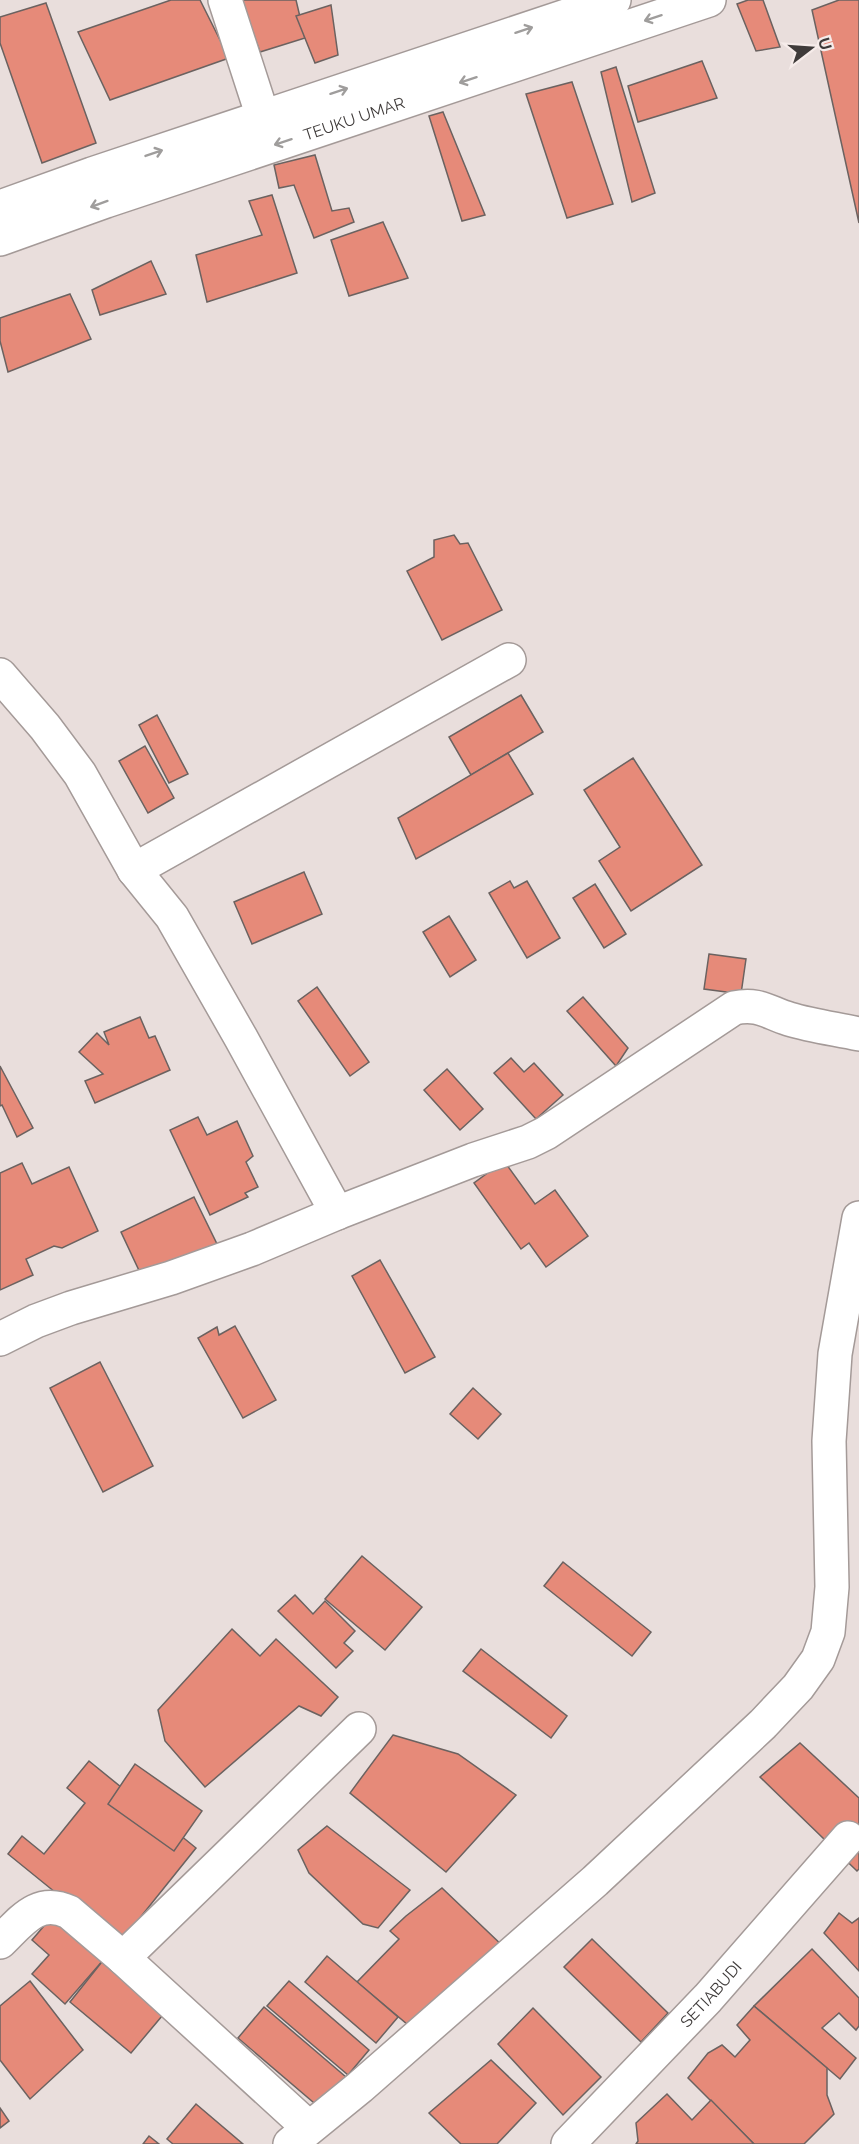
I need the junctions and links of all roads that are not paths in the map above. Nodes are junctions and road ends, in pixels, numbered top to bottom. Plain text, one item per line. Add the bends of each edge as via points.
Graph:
1 (225, 0) edge
2 (614, 0) edge
3 (709, 0) edge
4 (263, 117) junction
5 (0, 207) edge
6 (0, 239) edge
7 (509, 660) dead end
8 (0, 675) edge
9 (134, 870) junction
10 (859, 1034) edge
11 (337, 1213) junction
12 (859, 1218) edge
13 (0, 1339) edge
14 (359, 1729) dead end
15 (848, 1838) dead end
16 (0, 1942) edge
17 (123, 1958) junction
18 (299, 2136) edge
19 (568, 2144) edge

1 - 4 main road
4 -> 2 main road, TEUKU UMAR
3 -> 6 main road, TEUKU UMAR
5 -> 4 main road, TEUKU UMAR
7 - 9 main road
8 - 9 main road via 80,774
9 - 11 main road via 172,917
10 - 11 main road via 788,1018 763,1008 734,1008 546,1133
11 - 13 main road via 171,1278 71,1308
12 - 18 main road via 835,1354 829,1441 832,1587 828,1632 818,1659 763,1724 595,1881
14 - 17 main road
15 - 19 main road, SETIABUDI via 708,1998
16 - 17 main road via 32,1911 60,1908
17 - 18 main road

